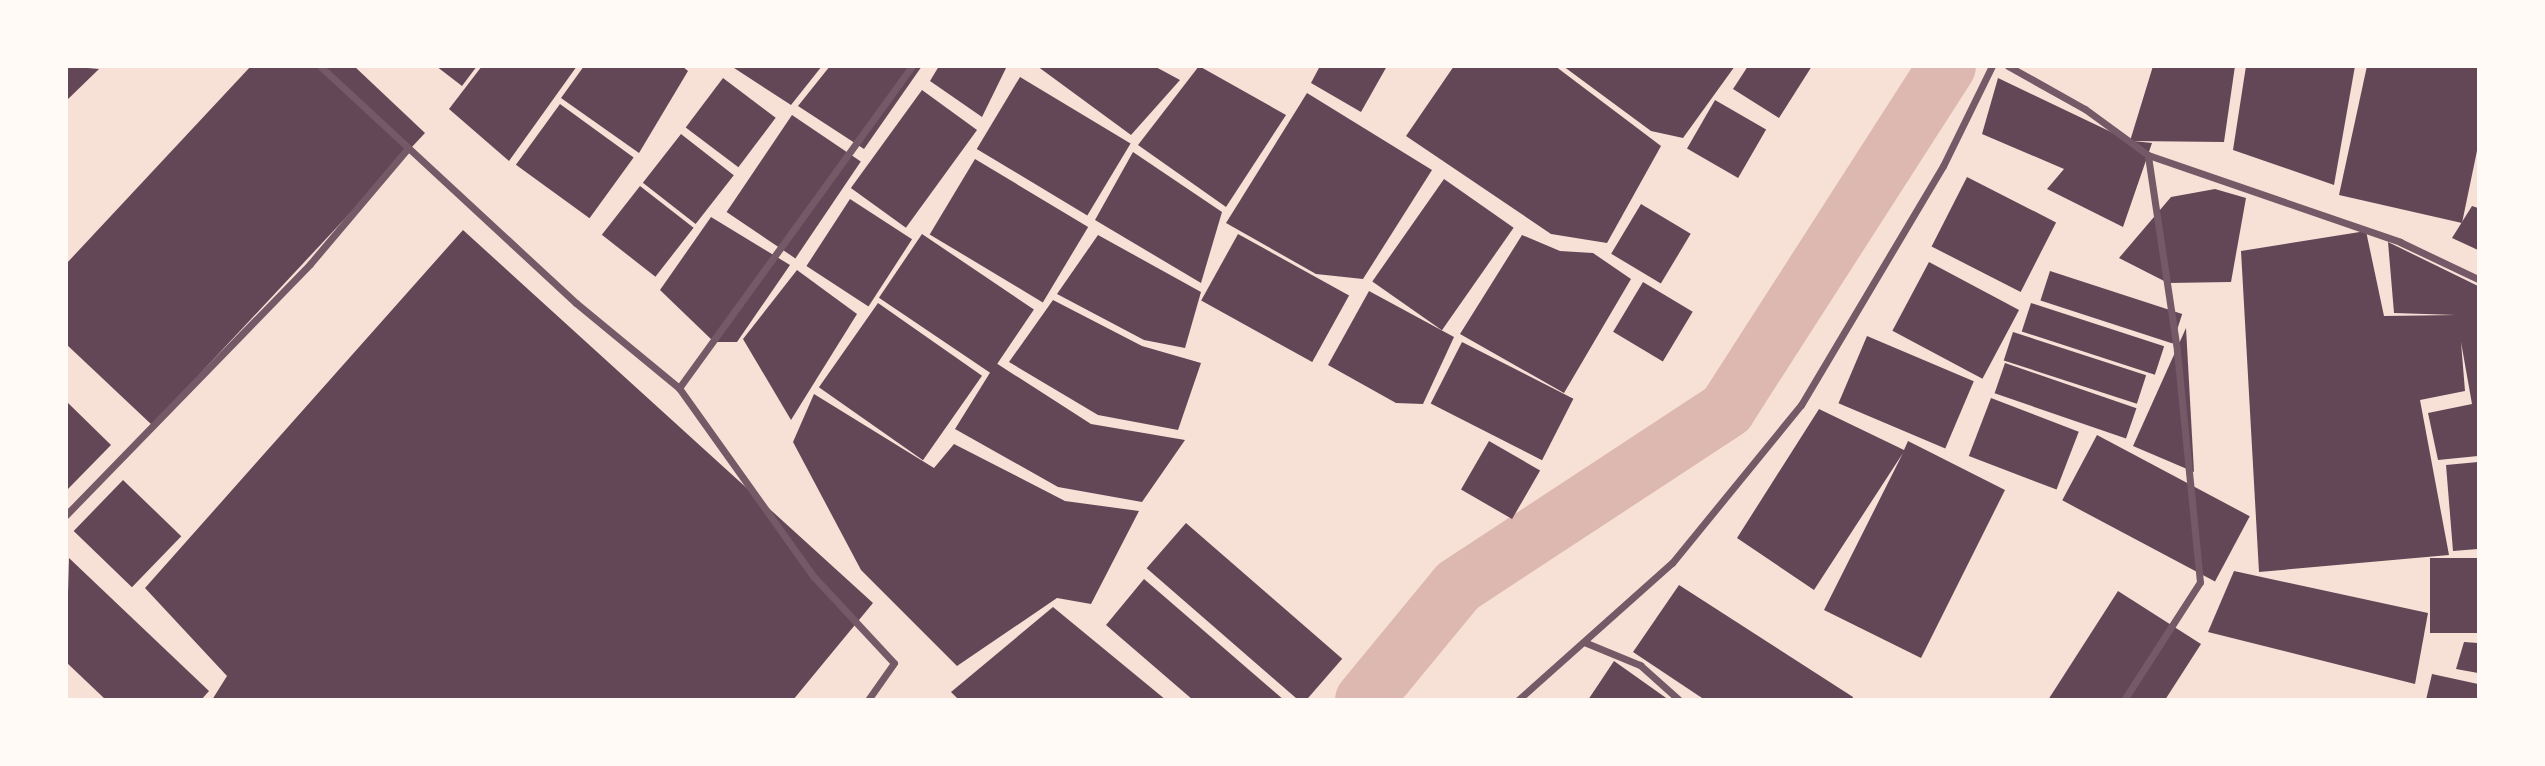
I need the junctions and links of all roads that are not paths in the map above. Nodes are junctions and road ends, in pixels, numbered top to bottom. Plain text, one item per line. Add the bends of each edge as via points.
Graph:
1 (320, 66) edge
2 (912, 66) edge
3 (1992, 66) edge
4 (2008, 66) edge
5 (408, 148) junction
6 (2148, 155) junction
7 (2479, 279) edge
8 (679, 388) junction
9 (66, 515) edge
10 (1584, 642) junction
11 (868, 699) edge
12 (1518, 699) edge
13 (1679, 699) edge
14 (2124, 699) edge

1 - 5 street
2 - 8 street
3 - 10 street via 1943,166 1801,405 1672,563
4 - 6 street via 2085,109
5 - 8 street via 576,303
5 - 9 street via 310,264
6 - 7 street via 2400,242
6 - 14 street via 2177,350 2200,582
8 - 11 street via 814,577 894,663
10 - 12 street
10 - 13 street via 1640,665

